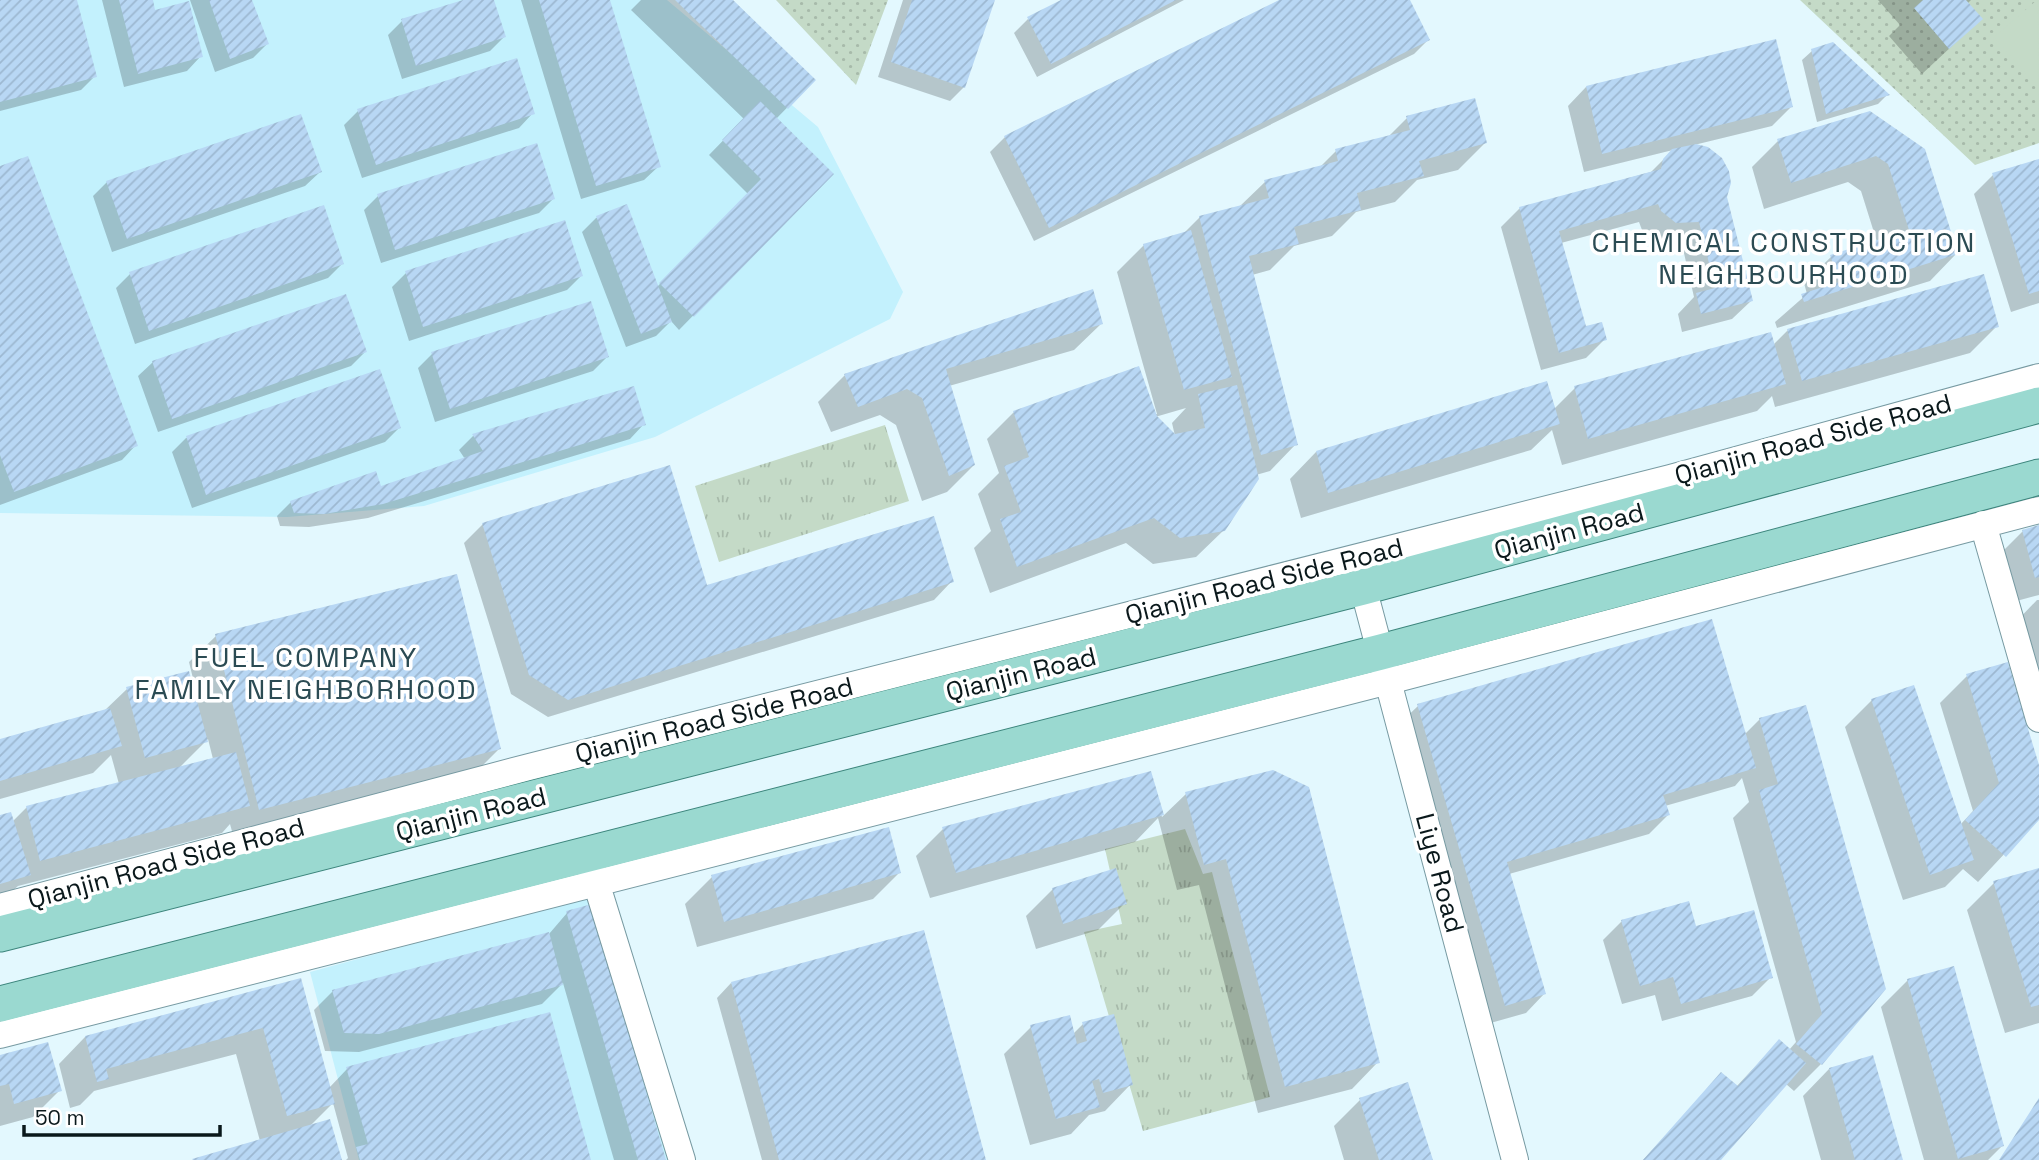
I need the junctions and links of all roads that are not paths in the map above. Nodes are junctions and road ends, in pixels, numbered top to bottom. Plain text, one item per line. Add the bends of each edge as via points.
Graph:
1 (2039, 377) edge
2 (2039, 405) edge
3 (2039, 477) edge
4 (2039, 510) edge
5 (1983, 524) junction
6 (1363, 587) junction
7 (1385, 666) junction
8 (2039, 719) edge
9 (592, 868) junction
10 (0, 907) edge
11 (0, 934) edge
12 (0, 1004) edge
13 (0, 1035) edge
14 (682, 1160) edge
15 (1515, 1160) edge

1 - 10 street, Qianjin Road Side Road via 1670,478 542,764
2 - 6 main road, Qianjin Road
3 - 7 main road
4 - 5 street
5 - 7 street
5 - 8 street
6 - 7 street, Liye Road
6 - 11 main road, Qianjin Road
7 - 9 main road
7 - 15 street, Liye Road
9 - 12 main road
9 - 13 street
9 - 14 street

